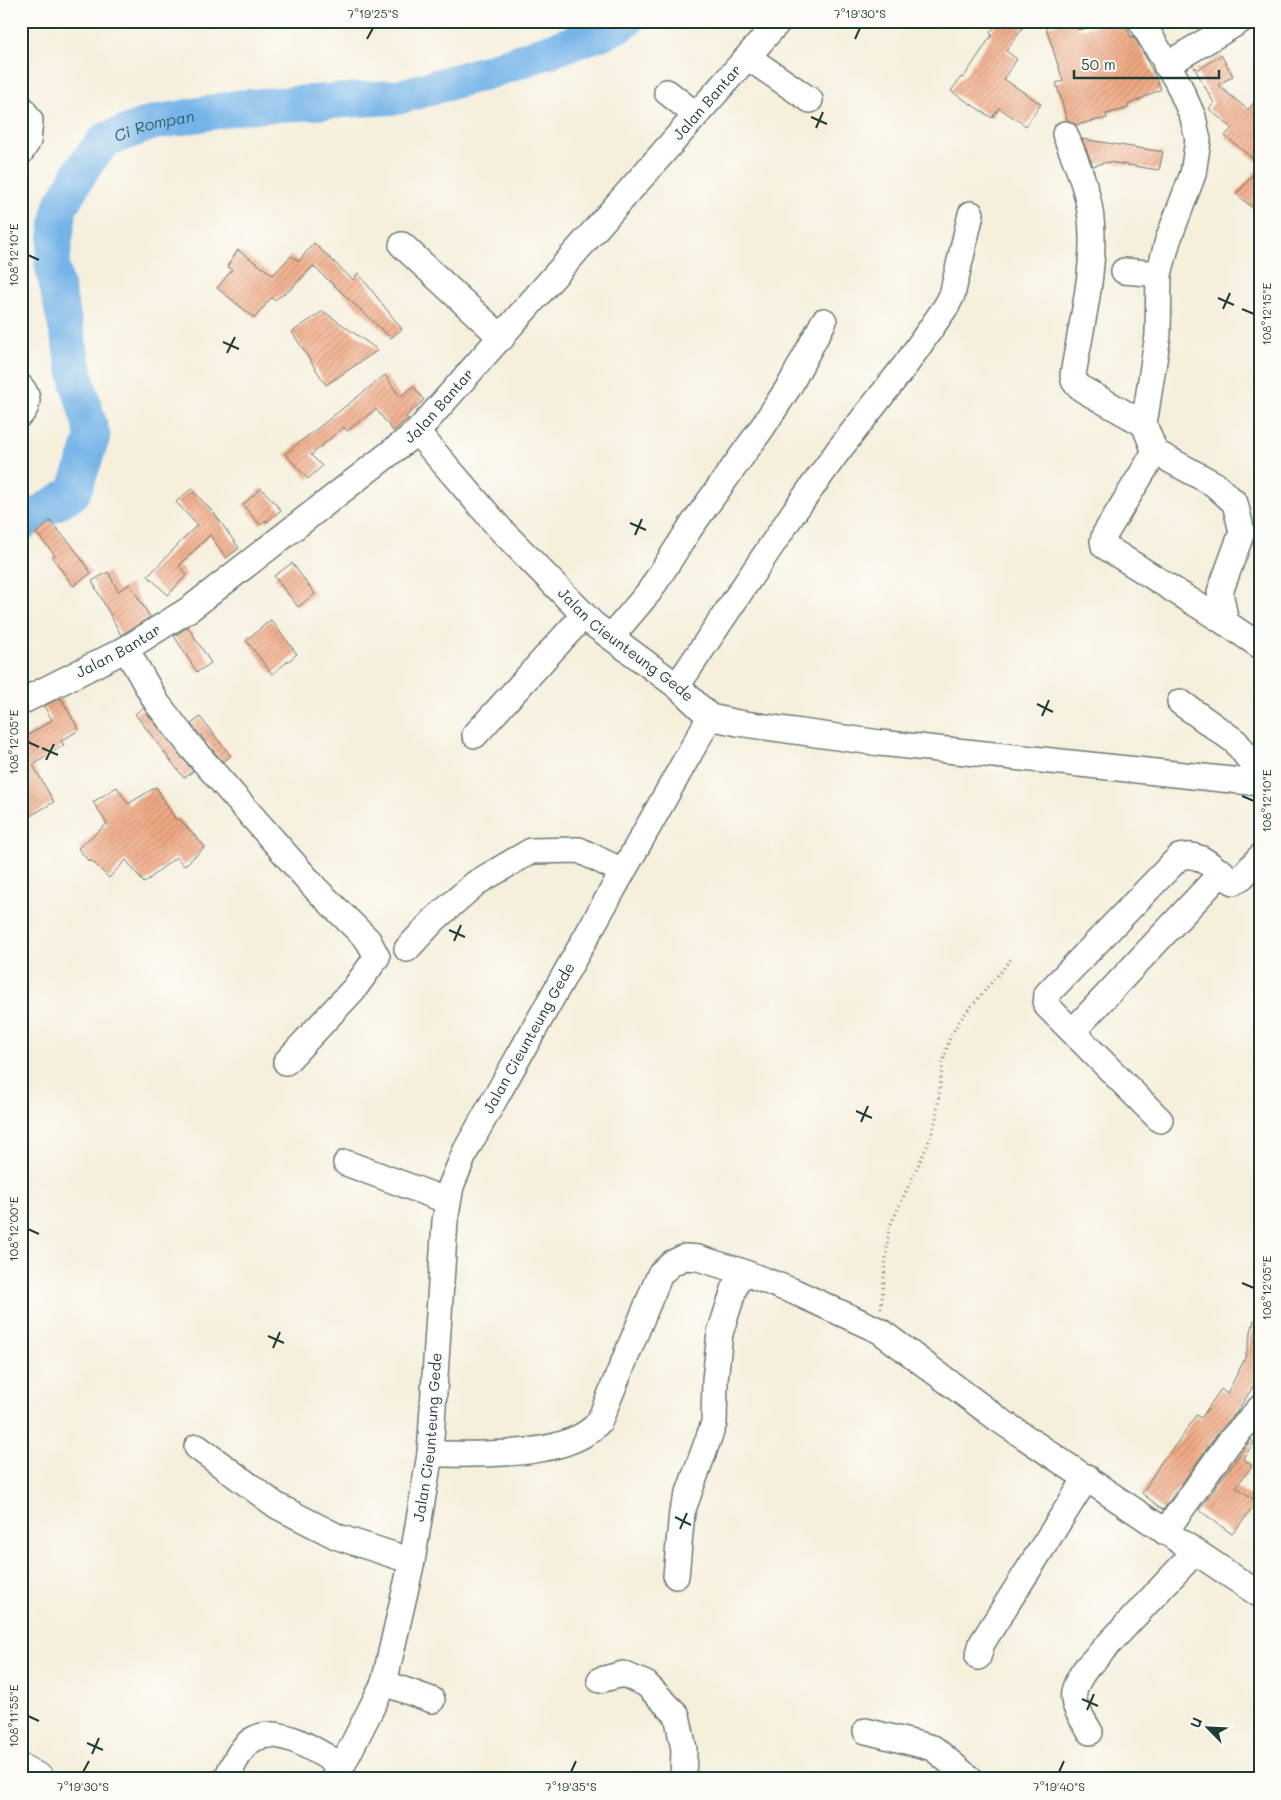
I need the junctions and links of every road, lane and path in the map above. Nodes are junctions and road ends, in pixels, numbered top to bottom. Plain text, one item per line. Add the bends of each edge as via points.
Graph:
1 (779, 21) edge
2 (1141, 21) edge
3 (1240, 21) edge
4 (749, 58) junction
5 (1166, 65) junction
6 (667, 92) dead end
7 (810, 100) dead end
8 (21, 107) edge
9 (696, 115) junction
10 (1065, 134) dead end
11 (25, 146) edge
12 (971, 214) dead end
13 (402, 245) dead end
14 (1124, 271) dead end
15 (1159, 274) junction
16 (824, 321) dead end
17 (502, 338) junction
18 (21, 387) edge
19 (21, 414) edge
20 (1144, 424) junction
21 (417, 432) junction
22 (1156, 452) junction
23 (584, 615) junction
24 (1226, 623) junction
25 (611, 637) junction
26 (1260, 646) edge
27 (126, 649) junction
28 (677, 686) junction
29 (21, 702) edge
30 (1180, 702) dead end
31 (710, 716) junction
32 (475, 735) dead end
33 (1260, 774) edge
34 (1260, 783) edge
35 (1260, 857) edge
36 (622, 871) junction
37 (1222, 872) junction
38 (407, 949) dead end
39 (1012, 958) dead end
40 (1073, 1031) junction
41 (286, 1062) dead end
42 (1160, 1120) dead end
43 (346, 1164) dead end
44 (448, 1201) junction
45 (740, 1270) junction
46 (880, 1331) junction
47 (1260, 1408) edge
48 (197, 1447) dead end
49 (430, 1454) junction
50 (1087, 1477) junction
51 (1165, 1532) junction
52 (1194, 1552) junction
53 (412, 1561) junction
54 (676, 1576) dead end
55 (1260, 1595) edge
56 (978, 1657) dead end
57 (600, 1680) dead end
58 (384, 1683) junction
59 (432, 1700) dead end
60 (866, 1731) dead end
61 (1090, 1732) dead end
62 (21, 1768) edge
63 (338, 1772) edge
64 (41, 1779) edge
65 (226, 1779) edge
66 (683, 1779) edge
67 (970, 1779) edge

1 - 4 street, Jalan Bantar
2 - 5 street
3 - 5 street
4 - 7 street
4 - 9 street, Jalan Bantar
5 - 15 street via 1177,81 1193,118 1198,140 1193,174
6 - 9 street
8 - 11 street via 30,120
9 - 17 street, Jalan Bantar
10 - 20 street via 1084,183 1090,212 1090,267 1074,381 1082,389
12 - 28 street via 948,305 794,512
13 - 17 street
14 - 15 street
15 - 20 street via 1158,335
16 - 25 street via 790,385 762,428 690,528 649,592
17 - 21 street, Jalan Bantar
18 - 19 street via 28,402
20 - 22 street
21 - 23 street, Jalan Cieunteung Gede via 495,524
21 - 27 street, Jalan Bantar via 191,608
22 - 24 street via 1214,484 1235,503 1242,532 1220,592
22 - 24 street via 1105,534 1104,546
23 - 25 street, Jalan Cieunteung Gede
23 - 32 street
24 - 26 street
25 - 28 street, Jalan Cieunteung Gede
27 - 29 street, Jalan Bantar
27 - 41 street via 157,703 191,747 316,889 374,948 376,956 354,989
28 - 31 street, Jalan Cieunteung Gede
30 - 33 street via 1236,742
31 - 34 street via 738,723 880,743
31 - 36 street, Jalan Cieunteung Gede
35 - 37 street via 1238,881 1231,881
36 - 38 street via 579,850 531,851 476,883 434,918
36 - 44 street, Jalan Cieunteung Gede via 466,1150 450,1186
37 - 40 street
37 - 40 street via 1197,856 1179,856 1048,991 1046,1005
39 - 46 path via 960,1020 950,1037 943,1062 936,1119 889,1228
40 - 42 street
43 - 44 street
44 - 49 street, Jalan Cieunteung Gede via 444,1221
45 - 46 street
45 - 49 street via 698,1258 685,1258 672,1263 660,1274 599,1422 592,1431 537,1450
45 - 54 street via 720,1333 714,1423 682,1512
46 - 50 street via 998,1419
47 - 51 street via 1230,1441
48 - 53 street via 277,1506 338,1537
49 - 53 street, Jalan Cieunteung Gede
50 - 51 street
50 - 56 street via 982,1643
51 - 52 street
52 - 55 street
52 - 61 street via 1076,1681 1073,1703
53 - 58 street, Jalan Cieunteung Gede
57 - 66 street via 623,1674 646,1684 677,1715 684,1749
58 - 59 street
58 - 63 street, Jalan Cieunteung Gede
60 - 67 street via 934,1748
62 - 64 main road
63 - 65 street via 296,1741 273,1736 255,1738 239,1755

